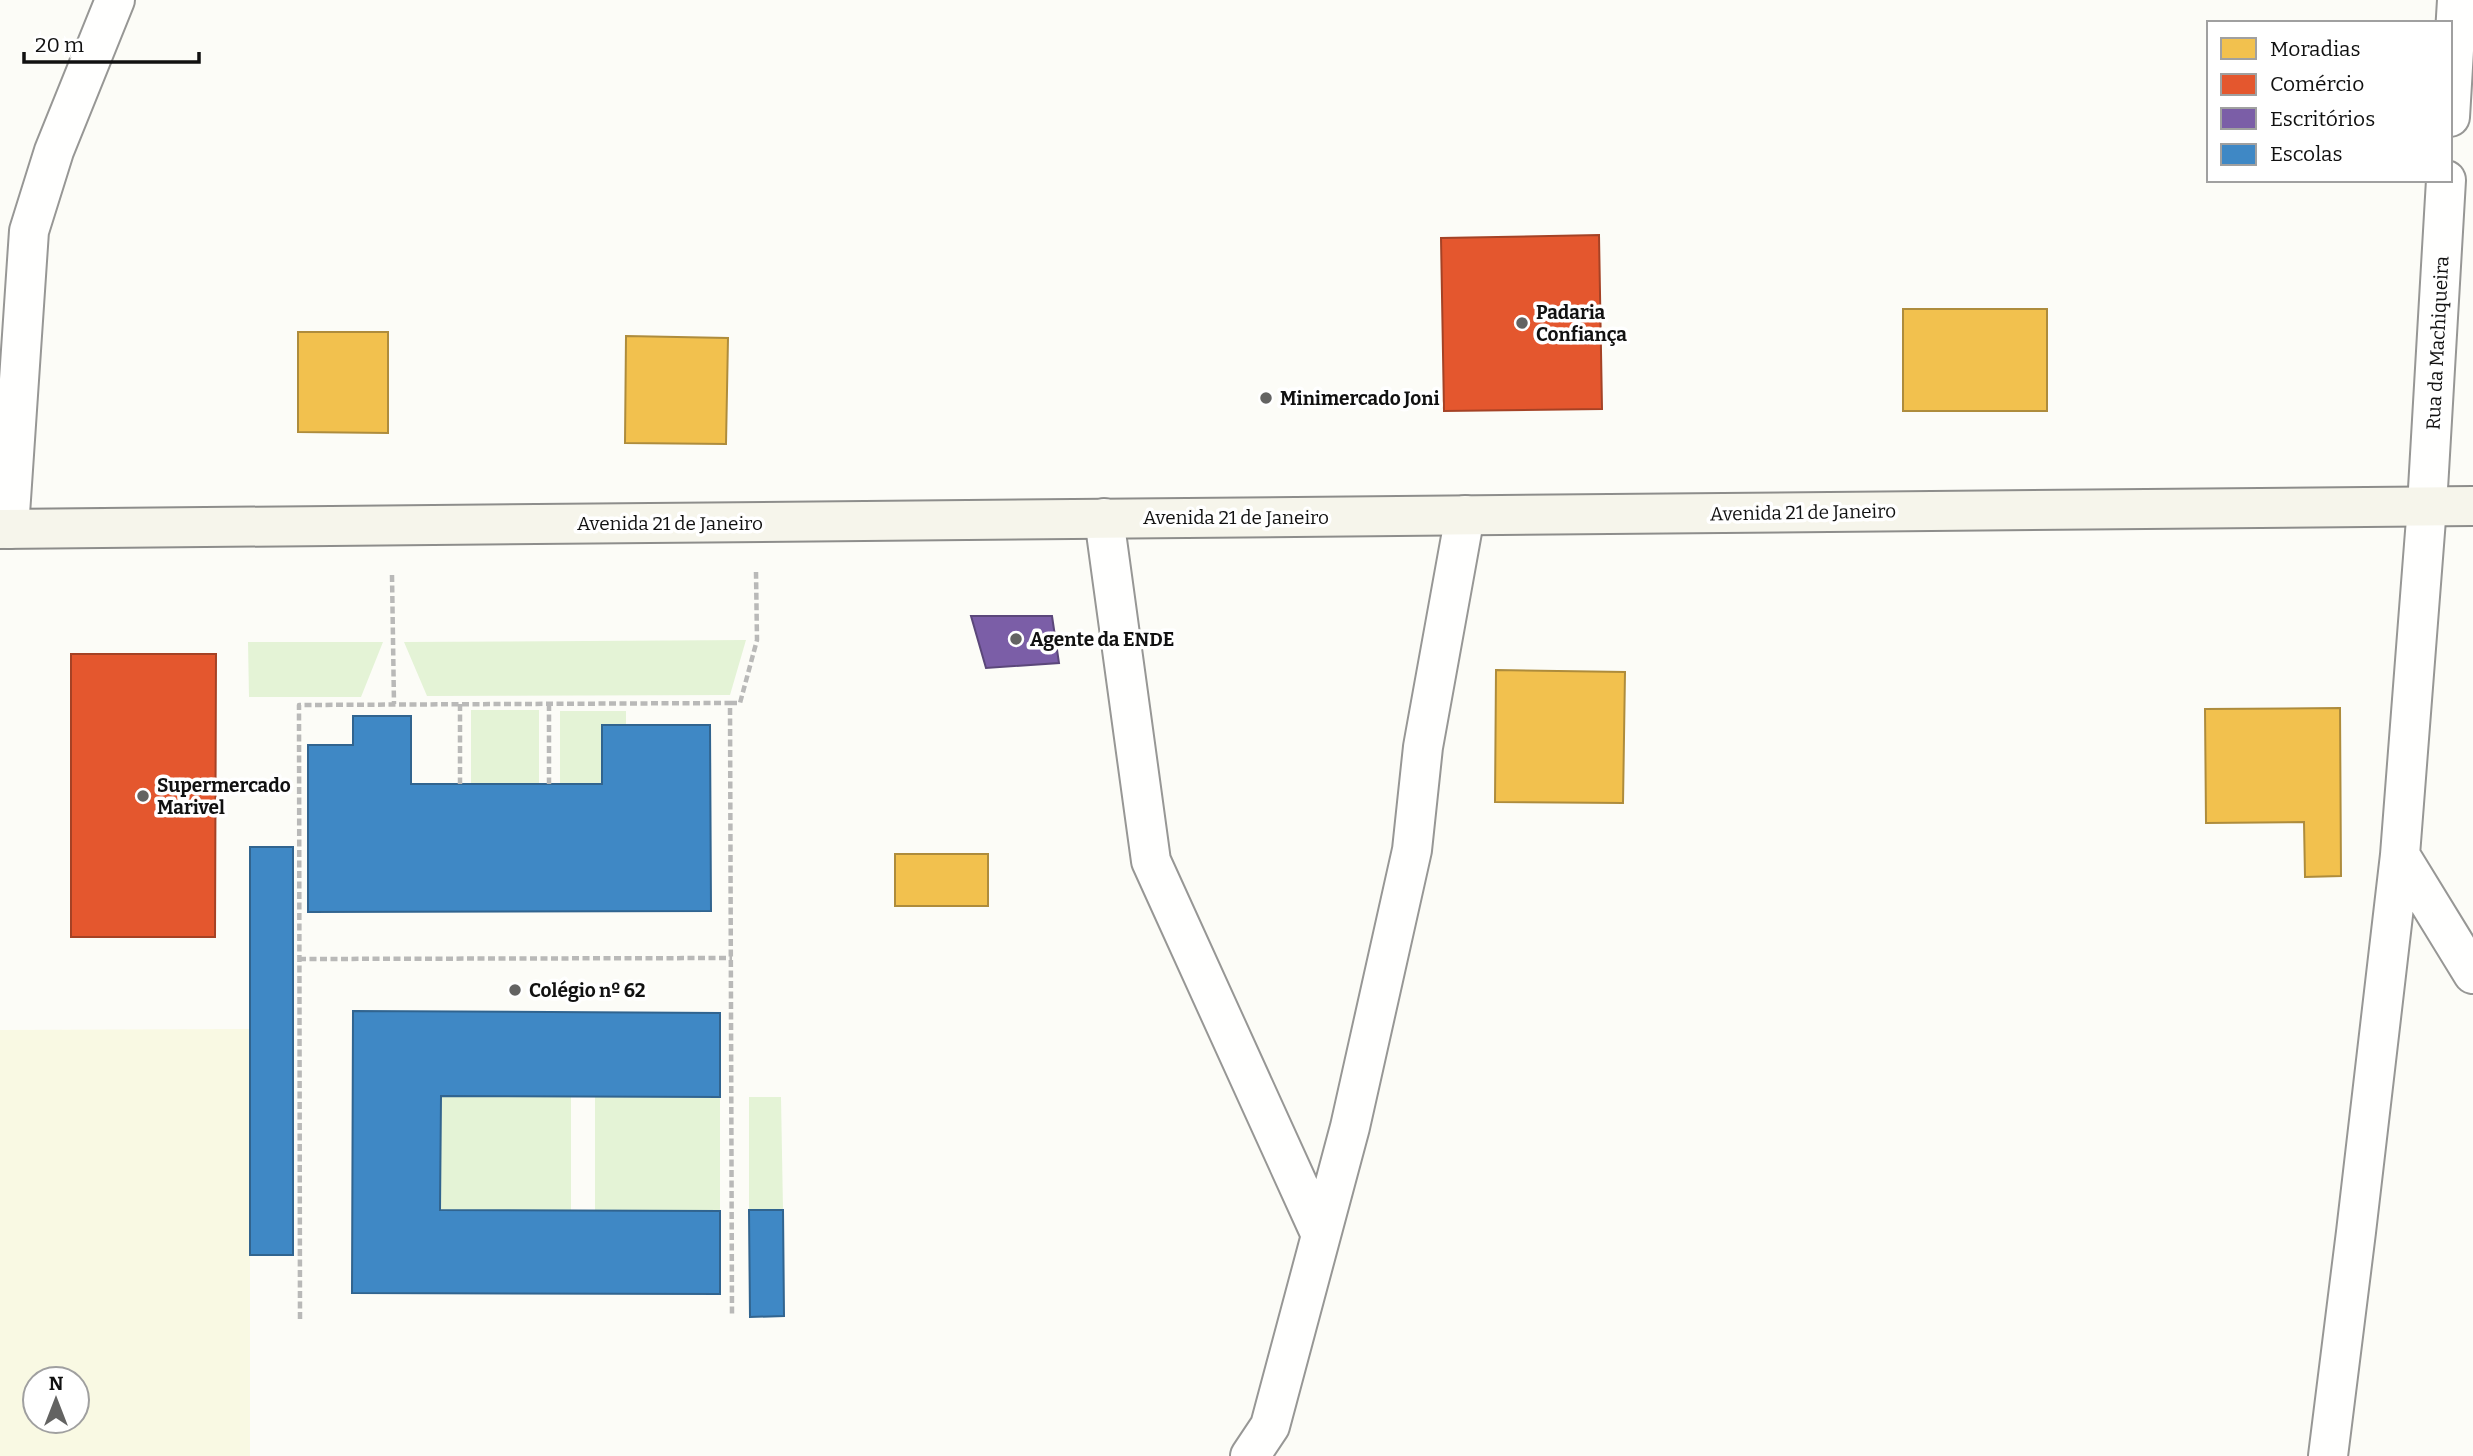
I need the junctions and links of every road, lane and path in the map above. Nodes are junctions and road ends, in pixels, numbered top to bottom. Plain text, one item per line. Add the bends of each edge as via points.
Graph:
1 (116, 0) edge
2 (2457, 0) edge
3 (2452, 84) edge
4 (2446, 182) edge
5 (2427, 506) junction
6 (2473, 506) edge
7 (1465, 515) junction
8 (1104, 518) junction
9 (756, 522) junction
10 (392, 525) junction
11 (5, 529) edge
12 (730, 703) junction
13 (394, 704) junction
14 (460, 704) junction
15 (549, 704) junction
16 (460, 784) dead end
17 (549, 784) dead end
18 (2400, 855) junction
19 (732, 958) junction
20 (299, 960) junction
21 (2473, 974) edge
22 (1320, 1233) junction
23 (732, 1317) dead end
24 (300, 1319) dead end
25 (1259, 1451) edge
26 (2328, 1456) edge

1 - 11 street via 54,151 29,231
2 - 3 street
4 - 5 street, Rua da Machiqueira
5 - 6 main road, Avenida 21 de Janeiro
5 - 7 main road, Avenida 21 de Janeiro
5 - 18 street, Rua da Machiqueira
7 - 8 main road, Avenida 21 de Janeiro
7 - 22 street via 1423,747 1412,850 1350,1127
8 - 9 main road, Avenida 21 de Janeiro
8 - 22 street via 1151,861
9 - 10 main road, Avenida 21 de Janeiro
9 - 12 path via 757,640 740,703
10 - 11 main road, Avenida 21 de Janeiro
10 - 13 path
12 - 15 path
12 - 19 path
13 - 14 path
13 - 20 path via 299,705
14 - 15 path
14 - 16 path
15 - 17 path
18 - 21 street
18 - 26 street, Rua da Machiqueira
19 - 20 path
19 - 23 path
20 - 24 path
22 - 25 street via 1270,1426

